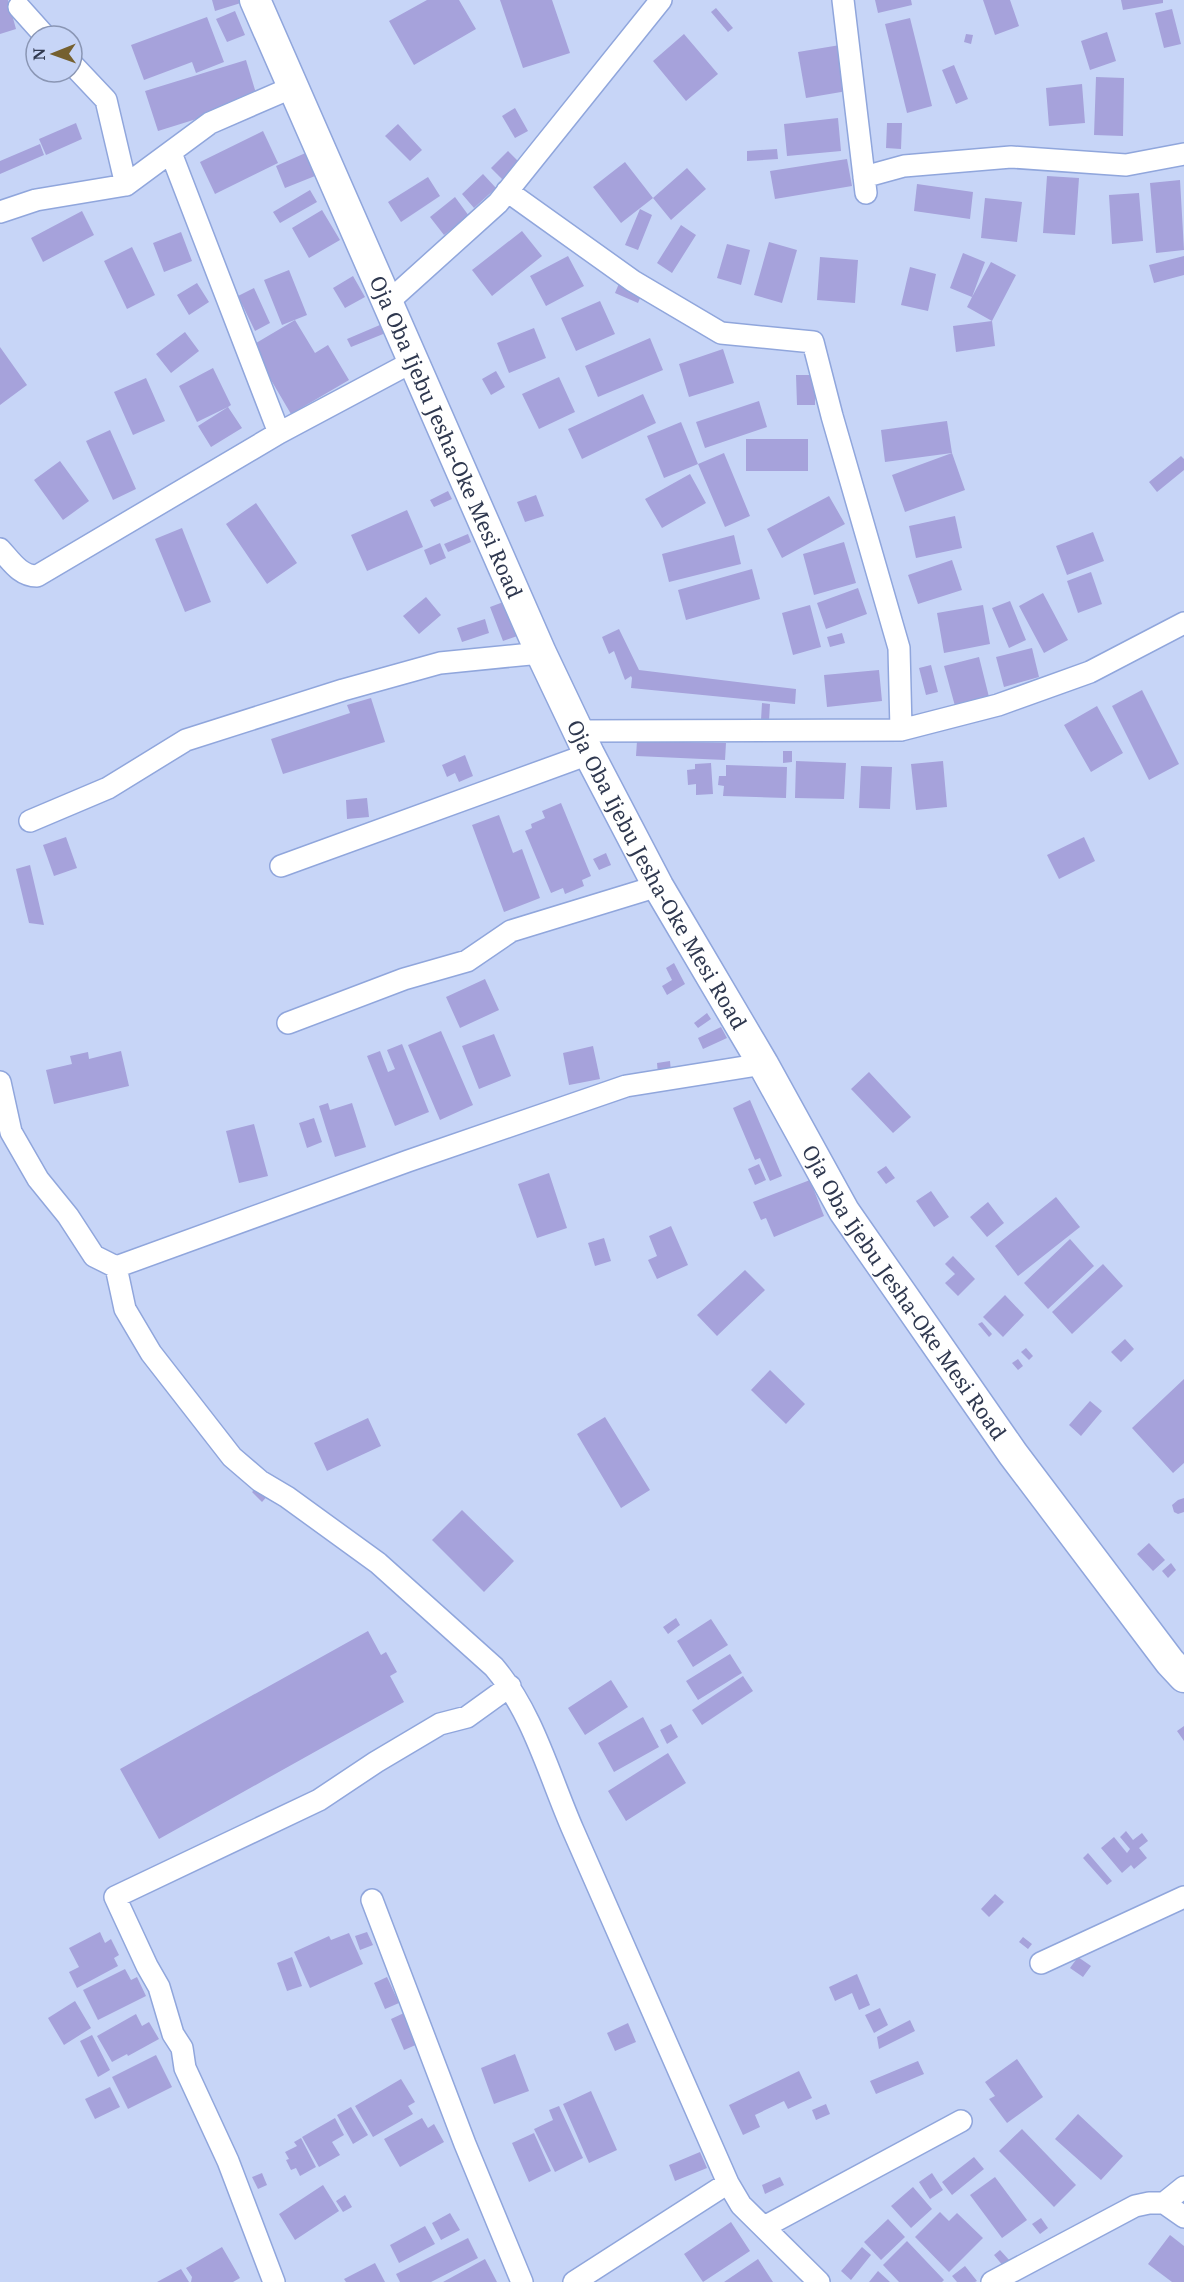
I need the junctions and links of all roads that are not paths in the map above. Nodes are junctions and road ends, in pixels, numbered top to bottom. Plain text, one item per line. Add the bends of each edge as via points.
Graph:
1 (255, 0) edge
2 (661, 0) edge
3 (843, 0) edge
4 (19, 8) dead end
5 (34, 24) edge
6 (84, 77) edge
7 (293, 87) junction
8 (171, 153) junction
9 (1184, 154) edge
10 (126, 185) junction
11 (507, 191) junction
12 (0, 212) edge
13 (387, 303) junction
14 (414, 361) junction
15 (279, 434) junction
16 (0, 549) edge
17 (1184, 623) edge
18 (541, 653) junction
19 (901, 730) junction
20 (584, 743) junction
21 (30, 821) dead end
22 (280, 866) dead end
23 (657, 886) junction
24 (288, 1023) dead end
25 (763, 1064) junction
26 (0, 1082) edge
27 (116, 1267) junction
28 (1184, 1677) edge
29 (510, 1686) junction
30 (1184, 1897) edge
31 (372, 1900) dead end
32 (1041, 1963) dead end
33 (961, 2121) dead end
34 (728, 2183) junction
35 (1184, 2187) edge
36 (1164, 2203) junction
37 (1184, 2217) edge
38 (764, 2227) junction
39 (274, 2282) edge
40 (522, 2282) edge
41 (574, 2282) edge
42 (819, 2282) edge
43 (992, 2282) edge

1 - 7 main road, Oja Oba Ijebu Jesha-Oke Mesi Road
2 - 11 street
3 - 9 street via 865,185 904,166 1011,157 1126,165
4 - 5 street
6 - 10 street via 106,100
7 - 8 street via 210,123
7 - 13 main road, Oja Oba Ijebu Jesha-Oke Mesi Road
8 - 10 street
8 - 15 street
10 - 12 street via 36,200
11 - 13 street
11 - 19 street via 633,281 721,333 813,342 899,648
13 - 14 main road, Oja Oba Ijebu Jesha-Oke Mesi Road
14 - 15 street
14 - 18 main road, Oja Oba Ijebu Jesha-Oke Mesi Road
15 - 16 street via 37,576 22,573
17 - 19 street via 1090,672 998,705
18 - 20 main road, Oja Oba Ijebu Jesha-Oke Mesi Road
18 - 21 street via 440,663 186,740 108,788
19 - 20 street
20 - 22 street
20 - 23 main road, Oja Oba Ijebu Jesha-Oke Mesi Road
23 - 24 street via 511,931 467,962 404,980
23 - 25 main road, Oja Oba Ijebu Jesha-Oke Mesi Road
25 - 27 street via 626,1086
25 - 28 main road, Oja Oba Ijebu Jesha-Oke Mesi Road via 844,1211 1013,1454
26 - 27 street via 11,1132 38,1179 94,1256
27 - 29 street via 125,1309 151,1353 232,1457 378,1563
29 - 34 street
29 - 39 street via 467,1717 440,1724 319,1800 115,1897 159,1987 173,2034 182,2048 185,2068 228,2161
30 - 32 street
31 - 40 street
33 - 38 street
34 - 38 street via 741,2205
34 - 41 street
35 - 36 street
36 - 37 street
36 - 43 street via 1135,2206
38 - 42 street

